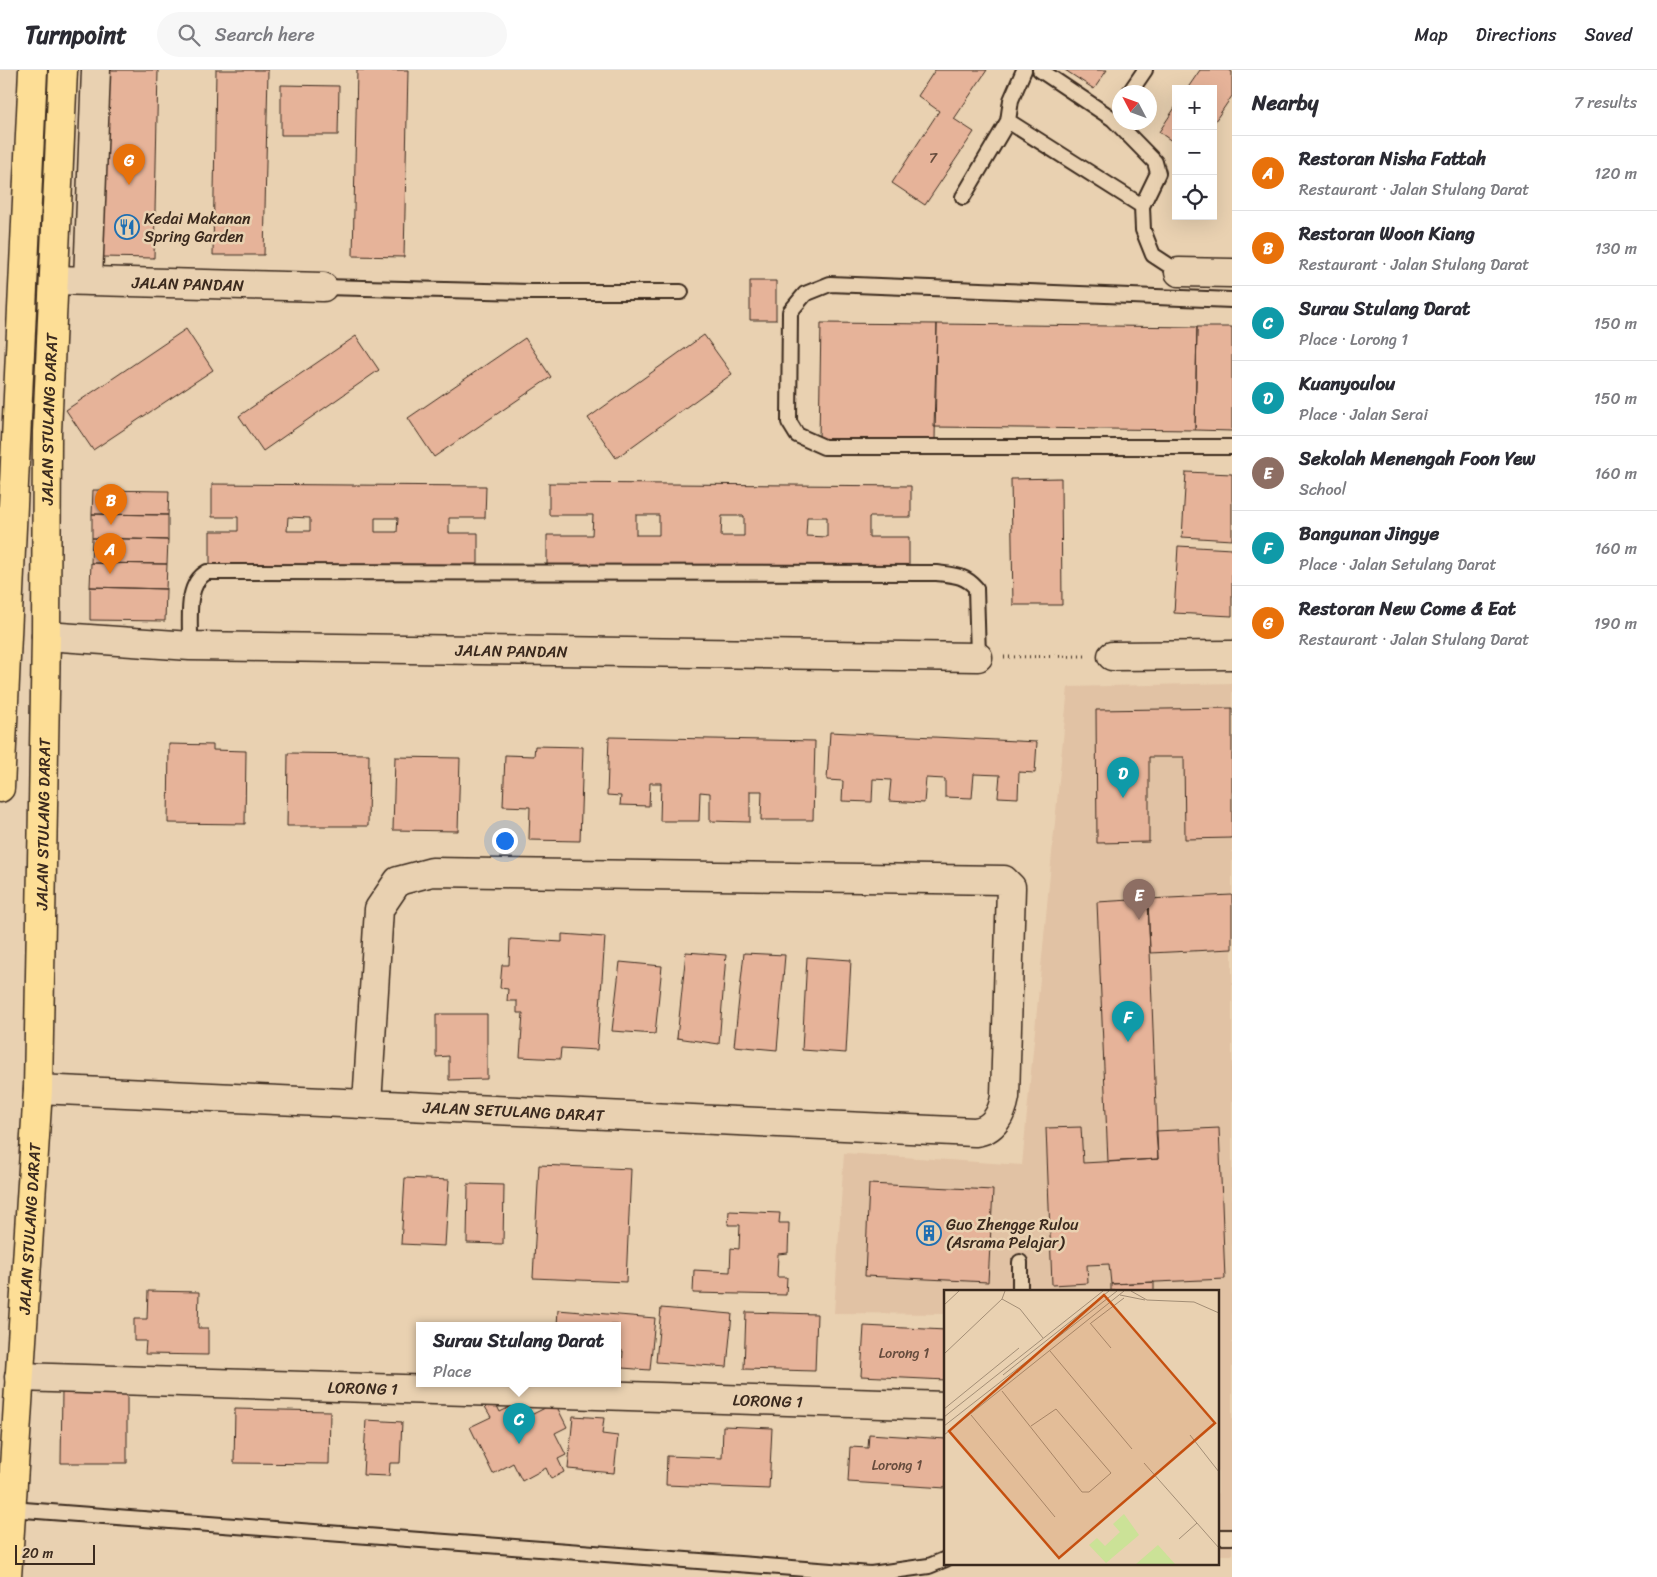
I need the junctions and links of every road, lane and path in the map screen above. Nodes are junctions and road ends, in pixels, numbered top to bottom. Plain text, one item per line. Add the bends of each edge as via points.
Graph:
1 (33, 70) edge
2 (63, 70) edge
3 (96, 70) edge
4 (1024, 70) edge
5 (1040, 70) edge
6 (1145, 70) edge
7 (1135, 85) edge
8 (1112, 112) edge
9 (1008, 121) junction
10 (1129, 130) edge
11 (963, 197) dead end
12 (1142, 206) junction
13 (1179, 272) joint
14 (1232, 273) edge
15 (54, 280) junction
16 (88, 280) junction
17 (323, 287) joint
18 (681, 292) dead end
19 (1232, 300) edge
20 (1232, 447) edge
21 (46, 636) junction
22 (190, 646) junction
23 (1232, 655) edge
24 (1100, 656) joint
25 (978, 657) joint
26 (1025, 657) dead end
27 (0, 788) edge
28 (38, 1089) junction
29 (367, 1104) junction
30 (1020, 1262) dead end
31 (1020, 1290) edge
32 (19, 1377) junction
33 (944, 1406) edge
34 (22, 1509) junction
35 (944, 1560) edge
36 (7, 1577) edge

1 - 27 main road
2 - 15 main road, JALAN STULANG DARAT
3 - 16 street
4 - 9 lane via 1011,100
5 - 8 lane
6 - 7 lane
9 - 11 lane
9 - 12 lane
10 - 12 lane via 1155,162 1158,173
12 - 13 lane via 1143,230 1153,254
13 - 14 street
15 - 16 street, JALAN PANDAN
15 - 21 main road, JALAN STULANG DARAT via 46,432
16 - 17 street, JALAN PANDAN
17 - 18 lane
19 - 20 lane via 830,284 805,294 790,312 789,413 789,422 797,435 824,447
21 - 22 street, JALAN PANDAN
21 - 28 main road, JALAN STULANG DARAT
22 - 25 street, JALAN PANDAN
22 - 25 lane via 192,591 198,577 207,572 936,573 957,575 969,580 976,588
23 - 24 street
24 - 26 path
28 - 29 street, JALAN SETULANG DARAT
28 - 32 main road, JALAN STULANG DARAT
29 - 29 street, JALAN SETULANG DARAT via 379,909 398,881 432,872 1004,880 1010,887 1005,1097 1003,1110 983,1131
30 - 31 lane
32 - 33 street, LORONG 1
32 - 34 main road, JALAN STULANG DARAT
34 - 35 lane via 871,1574 929,1566
34 - 36 main road, JALAN STULANG DARAT

